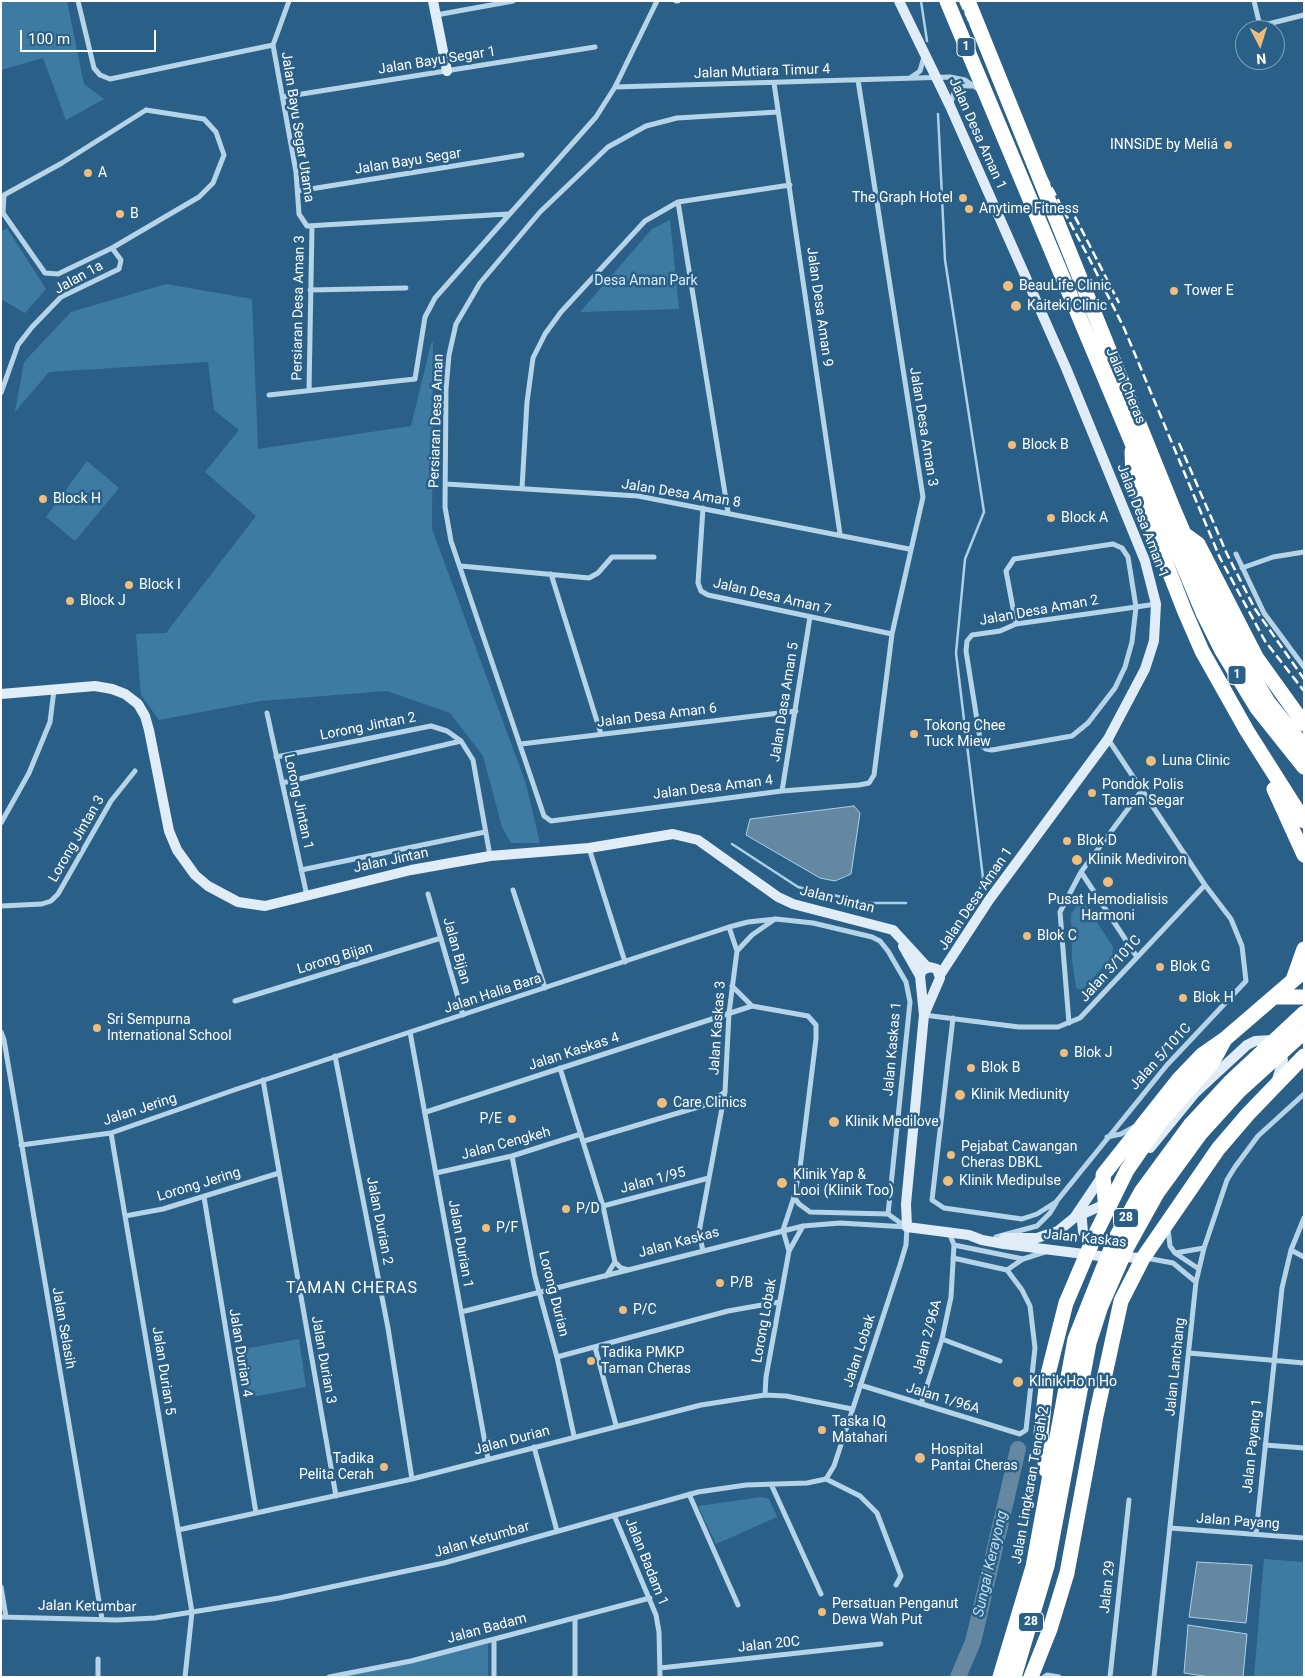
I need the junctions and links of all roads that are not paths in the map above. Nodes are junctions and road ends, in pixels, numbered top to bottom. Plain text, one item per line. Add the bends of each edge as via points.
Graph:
1 (289, 1) edge
2 (433, 1) edge
3 (514, 1) edge
4 (657, 1) edge
5 (899, 1) edge
6 (947, 1) edge
7 (968, 1) edge
8 (1254, 1) edge
9 (80, 2) edge
10 (436, 15) junction
11 (1304, 15) edge
12 (273, 45) junction
13 (596, 47) dead end
14 (924, 52) junction
15 (447, 70) junction
16 (910, 78) junction
17 (936, 78) junction
18 (858, 80) junction
19 (774, 83) junction
20 (614, 87) junction
21 (980, 90) junction
22 (283, 97) junction
23 (950, 106) junction
24 (778, 112) junction
25 (522, 155) dead end
26 (790, 185) junction
27 (298, 191) junction
28 (678, 202) junction
29 (508, 214) junction
30 (309, 226) junction
31 (112, 248) junction
32 (406, 288) dead end
33 (310, 290) junction
34 (309, 391) junction
35 (1, 392) edge
36 (269, 395) dead end
37 (1132, 444) junction
38 (446, 484) junction
39 (522, 488) junction
40 (703, 508) junction
41 (728, 512) junction
42 (840, 534) junction
43 (1183, 534) junction
44 (909, 549) junction
45 (1304, 552) edge
46 (1236, 554) dead end
47 (654, 557) dead end
48 (461, 566) junction
49 (1190, 567) junction
50 (1242, 568) junction
51 (551, 574) junction
52 (1156, 604) junction
53 (1136, 607) junction
54 (810, 618) junction
55 (1016, 624) junction
56 (892, 634) junction
57 (1304, 667) edge
58 (54, 689) junction
59 (1, 694) edge
60 (796, 711) junction
61 (267, 713) dead end
62 (1302, 719) edge
63 (1247, 731) junction
64 (601, 734) junction
65 (1108, 738) junction
66 (461, 741) junction
67 (521, 744) junction
68 (1304, 747) edge
69 (276, 757) junction
70 (1304, 767) edge
71 (134, 771) dead end
72 (874, 775) joint
73 (282, 783) junction
74 (1142, 790) junction
75 (782, 791) junction
76 (1299, 811) edge
77 (551, 821) joint
78 (1304, 821) edge
79 (1, 823) edge
80 (485, 832) junction
81 (589, 848) junction
82 (1304, 855) edge
83 (490, 856) junction
84 (301, 870) junction
85 (1081, 872) junction
86 (1205, 885) junction
87 (513, 890) dead end
88 (428, 894) dead end
89 (307, 896) junction
90 (1, 906) edge
91 (776, 919) junction
92 (729, 927) junction
93 (899, 935) junction
94 (441, 938) junction
95 (1304, 949) edge
96 (737, 950) junction
97 (1137, 957) junction
98 (625, 962) junction
99 (927, 967) junction
100 (1298, 976) edge
101 (920, 977) junction
102 (938, 980) junction
103 (732, 986) junction
104 (545, 988) junction
105 (1276, 997) junction
106 (1304, 998) edge
107 (235, 1001) dead end
108 (752, 1006) junction
109 (729, 1013) junction
110 (1304, 1013) edge
111 (463, 1015) junction
112 (924, 1016) junction
113 (953, 1018) junction
114 (1069, 1023) junction
115 (1, 1032) edge
116 (410, 1032) junction
117 (1304, 1032) edge
118 (1225, 1039) junction
119 (335, 1056) junction
120 (1304, 1056) edge
121 (560, 1068) junction
122 (263, 1080) junction
123 (1275, 1086) junction
124 (725, 1092) junction
125 (1304, 1094) edge
126 (426, 1112) junction
127 (1143, 1123) junction
128 (111, 1132) junction
129 (581, 1134) junction
130 (1106, 1138) junction
131 (584, 1141) junction
132 (21, 1145) junction
133 (512, 1156) junction
134 (280, 1173) junction
135 (436, 1173) junction
136 (1103, 1175) junction
137 (709, 1178) junction
138 (204, 1197) junction
139 (794, 1197) junction
140 (1056, 1202) junction
141 (1105, 1204) junction
142 (603, 1206) junction
143 (1175, 1211) junction
144 (1079, 1213) junction
145 (888, 1214) junction
146 (125, 1216) junction
147 (1304, 1218) edge
148 (803, 1226) junction
149 (907, 1227) junction
150 (783, 1230) junction
151 (949, 1232) junction
152 (968, 1235) junction
153 (996, 1237) junction
154 (954, 1245) junction
155 (1204, 1248) junction
156 (703, 1250) junction
157 (1052, 1250) junction
158 (1291, 1250) junction
159 (789, 1251) junction
160 (1175, 1253) junction
161 (1100, 1256) junction
162 (1304, 1257) edge
163 (953, 1258) junction
164 (1143, 1258) junction
165 (1022, 1259) junction
166 (615, 1262) junction
167 (1199, 1269) junction
168 (630, 1270) junction
169 (1007, 1270) junction
170 (606, 1276) junction
171 (1196, 1282) junction
172 (540, 1293) junction
173 (780, 1302) junction
174 (461, 1312) junction
175 (942, 1339) junction
176 (595, 1347) junction
177 (1189, 1353) junction
178 (557, 1357) junction
179 (1000, 1361) dead end
180 (1274, 1361) junction
181 (1304, 1363) edge
182 (860, 1385) junction
183 (765, 1395) junction
184 (921, 1404) junction
185 (852, 1409) junction
186 (616, 1425) junction
187 (574, 1436) junction
188 (1265, 1445) junction
189 (534, 1447) junction
190 (1304, 1448) edge
191 (488, 1459) junction
192 (412, 1479) junction
193 (826, 1479) junction
194 (1048, 1482) junction
195 (771, 1484) junction
196 (689, 1494) junction
197 (336, 1496) junction
198 (1129, 1500) dead end
199 (256, 1513) junction
200 (614, 1515) junction
201 (1170, 1528) junction
202 (178, 1530) junction
203 (557, 1531) junction
204 (1256, 1534) junction
205 (1304, 1538) edge
206 (896, 1585) dead end
207 (1, 1587) edge
208 (822, 1594) dead end
209 (650, 1598) junction
210 (738, 1604) dead end
211 (192, 1612) junction
212 (4, 1617) edge
213 (576, 1618) junction
214 (102, 1619) junction
215 (494, 1640) junction
216 (881, 1644) dead end
217 (98, 1659) dead end
218 (660, 1668) junction
219 (347, 1675) edge
220 (98, 1677) edge
221 (185, 1677) edge
222 (329, 1677) edge
223 (494, 1677) edge
224 (575, 1677) edge
225 (660, 1677) edge
226 (1000, 1677) edge
227 (1014, 1677) edge
228 (1031, 1677) edge
229 (1044, 1677) edge
230 (1059, 1677) edge
231 (1110, 1677) edge
232 (1154, 1677) edge

1 - 12 street, Jalan Bayu Segar Utama
2 - 10 street
3 - 10 street
4 - 20 street
5 - 14 street, Jalan Desa Aman 1
6 - 21 highway, Jalan Cheras / 1
7 - 43 highway, Jalan Cheras / 1
8 - 11 street via 1260,26
9 - 12 street via 94,68 100,75 118,79
10 - 15 street
12 - 22 street, Jalan Bayu Segar Utama
13 - 15 street, Jalan Bayu Segar 1
14 - 16 street via 920,71
14 - 17 street, Jalan Desa Aman 1
15 - 22 street, Jalan Bayu Segar 1
16 - 17 street, Jalan Mutiara Timur 4
16 - 18 street, Jalan Mutiara Timur 4
17 - 21 street, Jalan Mutiara Timur 4 via 957,78
17 - 23 street, Jalan Desa Aman 1
18 - 19 street, Jalan Mutiara Timur 4
18 - 44 street, Jalan Desa Aman 3 via 922,483 923,498
19 - 20 street, Jalan Mutiara Timur 4
19 - 24 street, Jalan Desa Aman 9
20 - 29 street via 596,117
21 - 23 street via 964,86 955,89
21 - 37 highway, Jalan Cheras / 1
22 - 27 street, Jalan Bayu Segar Utama
23 - 52 street, Jalan Desa Aman 1 via 1074,386 1145,561
24 - 26 street, Jalan Desa Aman 9
24 - 38 street, Persiaran Desa Aman via 677,118 646,126 608,147 540,212 480,283 456,324 446,389
25 - 27 street, Jalan Bayu Segar
26 - 28 street
26 - 42 street, Jalan Desa Aman 9
27 - 30 street, Jalan Bayu Segar Utama via 299,214
28 - 39 street via 645,221 567,305 545,334 532,358
28 - 41 street
29 - 30 street
29 - 34 street via 435,298 425,317 415,379
30 - 33 street, Persiaran Desa Aman 3
31 - 31 street via 58,274 45,273 3,213 4,195 146,110 204,119 216,132 224,155 213,183 199,197
31 - 35 street, Jalan 1a via 121,260 119,269 61,298 32,327 18,345
32 - 33 street
33 - 34 street, Persiaran Desa Aman 3
34 - 36 street
37 - 49 highway, Jalan Cheras / 1
37 - 63 highway via 1133,479 1185,612 1221,687
38 - 39 street, Jalan Desa Aman 8
38 - 48 street, Persiaran Desa Aman via 445,507 451,541
39 - 40 street, Jalan Desa Aman 8 via 638,496
40 - 41 street, Jalan Desa Aman 8
40 - 54 street, Jalan Desa Aman 7 via 698,583 701,591
41 - 42 street, Jalan Desa Aman 8
42 - 44 street, Jalan Desa Aman 8
43 - 49 highway, Jalan Cheras / 1
43 - 62 highway via 1198,544 1256,657
44 - 56 street, Jalan Desa Aman 3
45 - 50 street via 1273,556
46 - 50 street
47 - 51 street via 612,557 589,578
48 - 51 street
48 - 67 street, Persiaran Desa Aman
49 - 68 highway, Jalan Cheras / 1 via 1268,702
49 - 70 highway, Jalan Cheras / 1 via 1221,649 1257,708
50 - 57 street via 1264,613
51 - 64 street
52 - 53 street, Jalan Desa Aman 2
52 - 65 street, Jalan Desa Aman 1 via 1154,641 1146,669
53 - 55 street, Jalan Desa Aman 2
53 - 55 street via 1128,556 1113,544 1014,559 1006,571
53 - 55 street, Jalan Desa Aman 2 via 1125,668 1115,688 1080,730 1072,736 986,749 981,745 967,641 972,635 1004,630
54 - 56 street, Jalan Desa Aman 7
54 - 60 street, Jalan Dasa Aman 5
56 - 72 street, Jalan Desa Aman 3
58 - 59 street, Jalan Jintan
58 - 79 street via 50,722 29,773
58 - 89 street, Jalan Jintan via 112,688 138,704 150,730 169,832 184,862 208,886 238,902 252,905 265,906
60 - 64 street, Jalan Desa Aman 6
60 - 75 street, Jalan Dasa Aman 5
61 - 69 street, Lorong Jintan 1
63 - 76 highway
63 - 82 highway
64 - 67 street, Jalan Desa Aman 6
65 - 74 street, Jalan 5/101C
65 - 102 street, Jalan Desa Aman 1 via 989,900
66 - 69 street, Lorong Jintan 2 via 447,731 431,726
66 - 73 street
66 - 80 street via 473,760
67 - 77 street, Persiaran Desa Aman via 544,816
69 - 73 street, Lorong Jintan 1
71 - 90 street, Lorong Jintan 3 via 111,801 58,894 42,904
72 - 75 street, Jalan Desa Aman 4 via 869,783 859,785
73 - 84 street, Lorong Jintan 1
74 - 85 street
74 - 86 street, Jalan 5/101C
75 - 77 street, Jalan Desa Aman 4
76 - 78 highway
80 - 83 street
80 - 84 street, Jalan Jintan
81 - 83 street, Jalan Jintan
81 - 93 street, Jalan Jintan via 674,834 686,835 698,840 778,897 793,904 886,927
81 - 98 street
83 - 89 street, Jalan Jintan via 355,882
84 - 89 street, Lorong Jintan 1
85 - 97 street
85 - 114 street via 1060,912
86 - 97 street, Jalan 3/101C
86 - 130 street, Jalan 5/101C via 1231,919 1242,946 1246,981 1167,1065
87 - 104 street
88 - 94 street, Jalan Bijan
91 - 92 street, Jalan Kaskas 1
91 - 96 street
91 - 145 street, Jalan Kaskas 1 via 812,923 880,941 906,982 910,1002
92 - 96 street, Jalan Kaskas 3
92 - 98 street, Jalan Halia Bara
93 - 99 street, Jalan Jintan
93 - 101 street
94 - 107 street, Lorong Bijan
94 - 111 street, Jalan Bijan
95 - 100 highway
96 - 103 street, Jalan Kaskas 3
97 - 114 street, Jalan 3/101C via 1080,1018
98 - 104 street, Jalan Halia Bara
99 - 101 street
99 - 102 street via 934,967
100 - 105 highway
101 - 102 street via 927,987
101 - 112 street
102 - 112 street
103 - 108 street
103 - 109 street, Jalan Kaskas 3
104 - 111 street, Jalan Halia Bara
105 - 106 highway
105 - 118 highway
108 - 109 street
108 - 139 street via 808,1016 816,1025 806,1126
109 - 121 street, Jalan Kaskas 4
109 - 124 street, Jalan Kaskas 3
110 - 194 highway, Jalan Lingkaran Tengah 2 / 28 via 1230,1082 1191,1124 1166,1155 1126,1218 1075,1339
111 - 116 street, Jalan Halia Bara
112 - 113 street, Jalan 3/101C
112 - 149 street via 906,1204
113 - 114 street, Jalan 3/101C via 1019,1027 1058,1027
113 - 140 street, Jalan 5/101C via 932,1200 944,1208 1022,1219
115 - 132 street, Jalan Selasih
116 - 119 street, Jalan Halia Bara
116 - 126 street, Jalan Durian 1
117 - 227 highway, 28 via 1200,1134 1158,1193 1126,1247 1100,1306 1089,1343 1047,1566
118 - 127 highway via 1202,1055
118 - 194 highway via 1212,1063 1161,1120 1127,1170 1066,1303 1047,1378 1041,1433
119 - 122 street, Jalan Halia Bara
119 - 192 street, Jalan Durian 2 via 385,1310
120 - 123 highway
121 - 126 street, Jalan Kaskas 4
121 - 129 street
122 - 128 street, Jalan Jering
122 - 134 street, Jalan Durian 3
123 - 141 street via 1283,1060 1279,1045 1272,1040 1261,1039 1247,1045 1195,1093
123 - 143 highway via 1218,1150
124 - 131 street via 705,1105
124 - 137 street, Jalan Kaskas 3
125 - 155 street, Jalan Lanchang via 1258,1136 1235,1167 1227,1180
126 - 135 street, Jalan Durian 1
127 - 130 street
127 - 136 highway
128 - 132 street, Jalan Jering
128 - 146 street, Jalan Durian 5
129 - 131 street
129 - 133 street, Jalan Cengkeh
130 - 140 street, Jalan 5/101C
131 - 142 street
132 - 214 street, Jalan Selasih
133 - 135 street, Jalan Cengkeh
133 - 172 street, Lorong Durian
134 - 138 street, Lorong Jering
134 - 197 street, Jalan Durian 3
135 - 174 street, Jalan Durian 1
136 - 141 highway
136 - 144 street
137 - 142 street, Jalan 1/95
137 - 156 street, Jalan Kaskas 3 via 699,1232
138 - 146 street, Lorong Jering
138 - 199 street, Jalan Durian 4
139 - 145 street via 810,1212
139 - 150 street
140 - 153 street, Jalan 5/101C via 1037,1226
141 - 143 highway via 1113,1225 1122,1232 1132,1233 1155,1225
141 - 144 street
142 - 166 street
143 - 160 street via 1169,1240
143 - 164 highway
144 - 153 street via 1058,1231 1045,1236 1022,1239
144 - 161 street via 1083,1232
145 - 149 street, Jalan Kaskas
146 - 202 street, Jalan Durian 5
147 - 158 street, Jalan Payang 1
148 - 149 street, Jalan Kaskas via 840,1223
148 - 150 street, Jalan Kaskas
148 - 159 street, Lorong Lobak
149 - 151 street, Jalan Kaskas
149 - 182 street, Jalan Lobak via 906,1245
150 - 156 street, Jalan Kaskas
150 - 159 street, Lorong Lobak
151 - 152 street, Jalan Kaskas
151 - 154 street
152 - 153 street
152 - 157 street, Jalan Kaskas
154 - 163 street, Jalan 2/96A
154 - 165 street
155 - 160 street
155 - 167 street, Jalan Lanchang
156 - 168 street, Jalan Kaskas
157 - 161 street, Jalan Kaskas
157 - 165 street
158 - 162 street
158 - 180 street, Jalan Payang 1 via 1282,1288
159 - 173 street, Lorong Lobak
160 - 167 street
161 - 164 street, Jalan Kaskas
163 - 169 street
163 - 175 street, Jalan 2/96A via 951,1297
164 - 171 street via 1174,1263
164 - 228 highway via 1122,1301 1096,1416 1067,1573
165 - 169 street
166 - 168 street
166 - 170 street
167 - 171 street, Jalan Lanchang
168 - 170 street, Jalan Kaskas
169 - 184 street, Jalan 1/96A via 1030,1306 1034,1326 1034,1368 1026,1430 1020,1434
170 - 172 street, Jalan Kaskas
171 - 177 street, Jalan Lanchang
172 - 174 street, Jalan Kaskas
172 - 178 street, Lorong Durian
173 - 176 street via 728,1311
173 - 183 street, Lorong Lobak
174 - 191 street, Jalan Durian 1
175 - 179 street
175 - 184 street, Jalan 2/96A
176 - 178 street
176 - 186 street
177 - 180 street
177 - 201 street, Jalan Lanchang
178 - 187 street, Lorong Durian
180 - 181 street
180 - 188 street, Jalan Payang 1
182 - 184 street, Jalan 1/96A
182 - 185 street, Jalan Lobak
183 - 185 street, Jalan Durian via 794,1397
183 - 186 street, Jalan Durian via 701,1405
185 - 193 street, Jalan Lobak via 834,1466
186 - 187 street, Jalan Durian
187 - 189 street, Jalan Durian
188 - 190 street
188 - 204 street, Jalan Payang 1
189 - 191 street, Jalan Durian
189 - 203 street
191 - 192 street, Jalan Durian
192 - 197 street, Jalan Durian
193 - 195 street, Jalan Ketumbar via 807,1484
193 - 206 street via 860,1496 877,1513 901,1576
194 - 226 highway, Jalan Lingkaran Tengah 2 / 28 via 1033,1567
195 - 196 street, Jalan Ketumbar
195 - 208 street
196 - 200 street, Jalan Ketumbar
196 - 210 street
197 - 199 street, Jalan Durian
198 - 231 street, Jalan 29
199 - 202 street, Jalan Durian
200 - 203 street, Jalan Ketumbar
200 - 209 street, Jalan Badam 1
201 - 204 street, Jalan Payang
201 - 232 street, Jalan Lanchang
202 - 211 street, Jalan Durian 5
203 - 211 street, Jalan Ketumbar via 393,1575
204 - 205 street, Jalan Payang
207 - 212 street
209 - 213 street, Jalan Badam
209 - 218 street, Jalan Badam 1 via 658,1632
211 - 214 street, Jalan Ketumbar via 155,1618
211 - 221 street, Jalan Durian 5
212 - 214 street, Jalan Ketumbar
213 - 215 street, Jalan Badam
213 - 224 street
215 - 219 street, Jalan Badam
215 - 223 street
216 - 218 street, Jalan 20C
217 - 220 street
218 - 225 street, Jalan Badam 1
219 - 222 street, Jalan Badam
229 - 230 street

